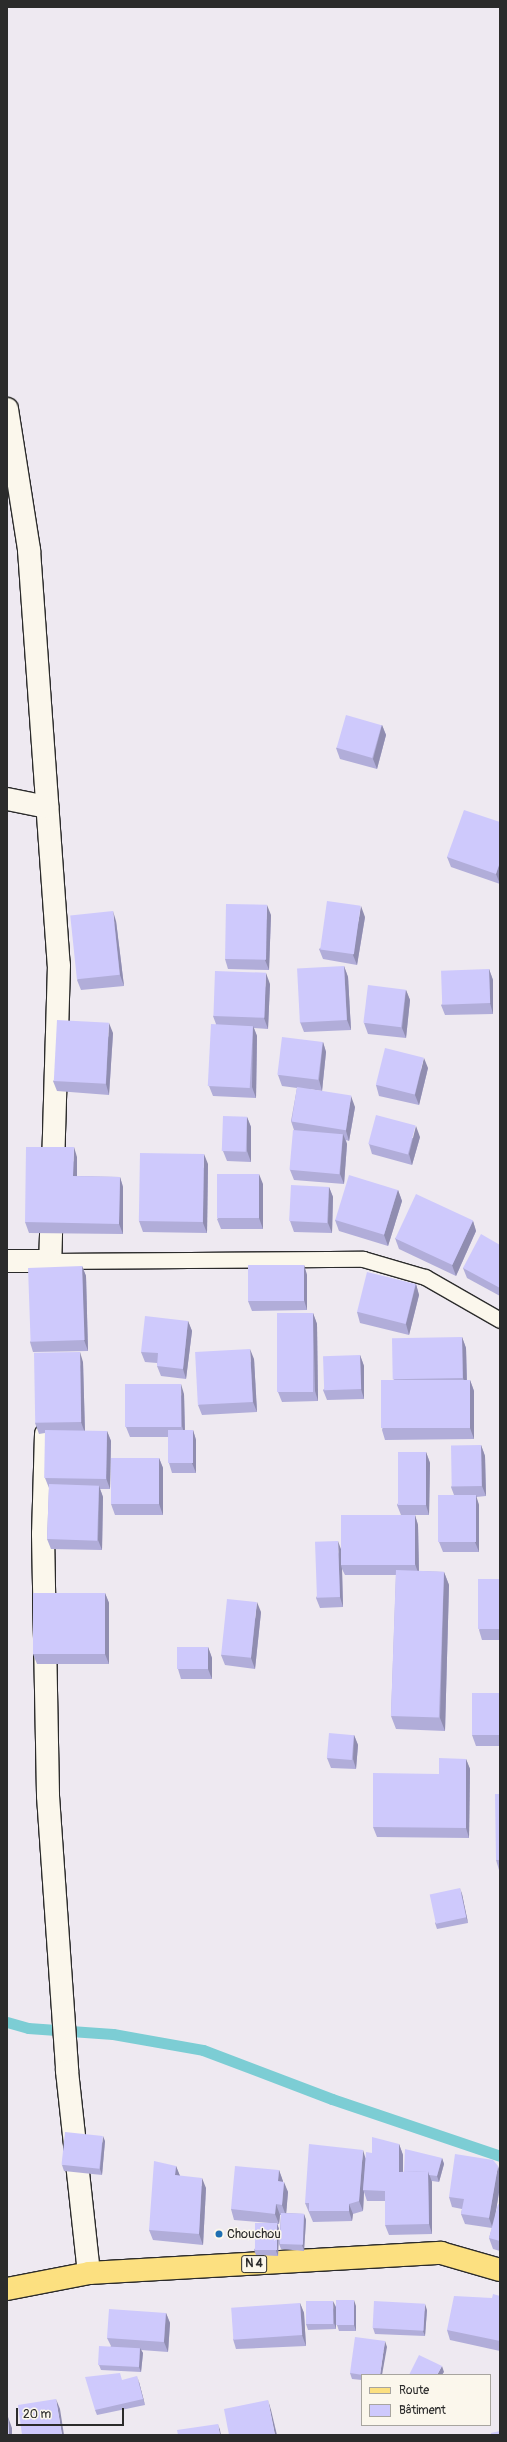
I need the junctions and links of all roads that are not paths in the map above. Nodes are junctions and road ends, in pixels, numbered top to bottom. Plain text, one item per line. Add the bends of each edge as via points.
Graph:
1 (7, 409) edge
2 (7, 799) edge
3 (47, 808) junction
4 (7, 1261) edge
5 (50, 1261) junction
6 (49, 1316) edge
7 (500, 1320) edge
8 (47, 1409) edge
9 (500, 2270) edge
10 (89, 2273) junction
11 (7, 2289) edge

1 - 3 street via 29,550
2 - 3 street
3 - 5 street via 59,965
4 - 5 street
5 - 6 street
5 - 7 lane via 363,1259 425,1277
8 - 10 street via 43,1534 48,1796 67,2071
9 - 10 main road, N 4 via 441,2253
10 - 11 main road, N 4

